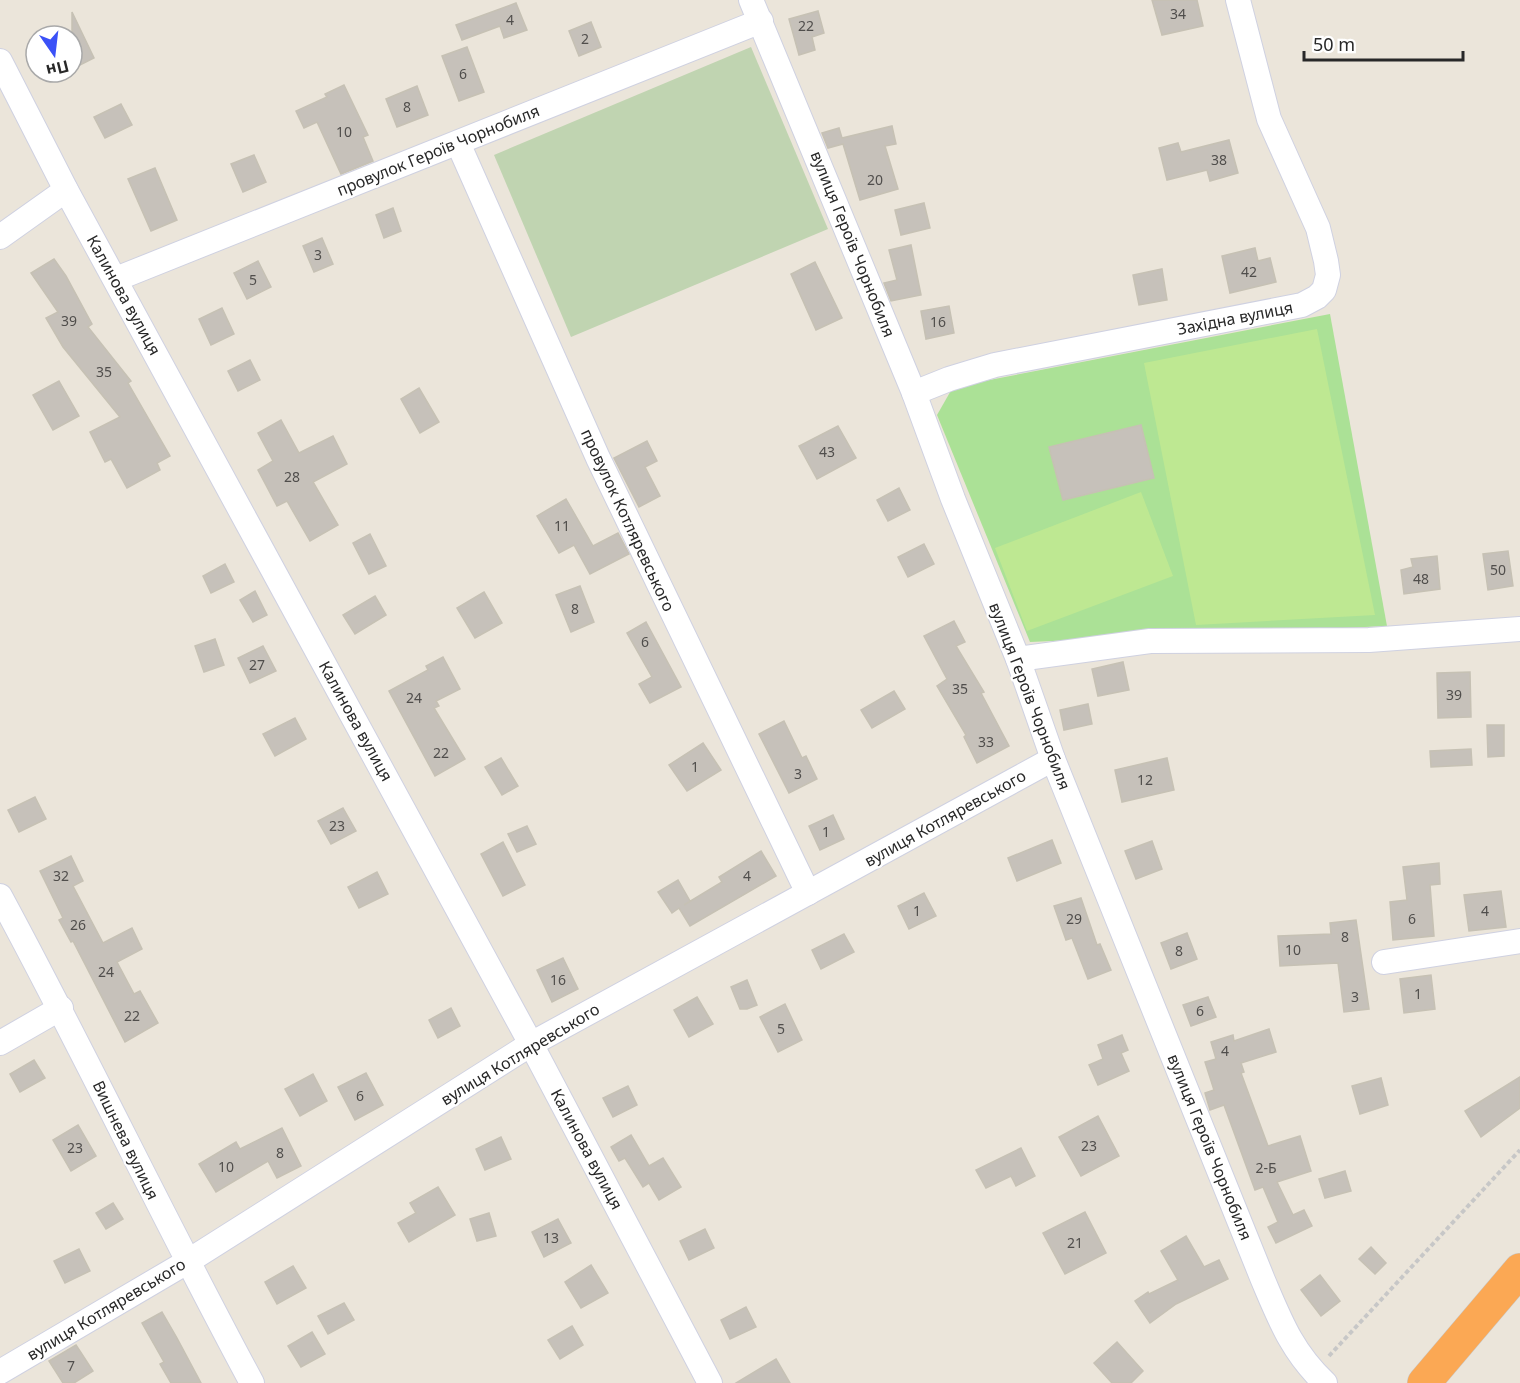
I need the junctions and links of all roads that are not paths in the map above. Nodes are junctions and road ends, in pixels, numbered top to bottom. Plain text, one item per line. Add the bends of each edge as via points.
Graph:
1 (1239, 0) edge
2 (756, 11) edge
3 (0, 61) edge
4 (458, 143) junction
5 (66, 190) junction
6 (0, 237) edge
7 (116, 279) junction
8 (914, 393) junction
9 (1520, 629) edge
10 (1018, 659) junction
11 (1053, 759) junction
12 (808, 893) junction
13 (0, 896) edge
14 (1520, 941) edge
15 (1384, 962) dead end
16 (61, 1008) junction
17 (0, 1044) edge
18 (531, 1044) junction
19 (187, 1262) junction
20 (1520, 1270) edge
21 (0, 1372) edge
22 (1319, 1378) edge
23 (252, 1383) edge
24 (710, 1383) edge
25 (1424, 1383) edge

1 - 8 street, Західна вулиця via 1269,119 1318,228 1328,275 1324,290 1302,305 995,365
2 - 4 street, провулок Героїв Чорнобиля
2 - 8 street, вулиця Героїв Чорнобиля
3 - 5 street, Калинова вулиця
4 - 7 street, провулок Героїв Чорнобиля
4 - 12 street, провулок Котляревського via 598,458
5 - 6 street
5 - 7 street, Калинова вулиця
7 - 18 street, Калинова вулиця
8 - 10 street, вулиця Героїв Чорнобиля
9 - 10 street via 1369,640 1150,641
10 - 11 street, вулиця Героїв Чорнобиля
11 - 12 street, вулиця Котляревського
11 - 22 street, вулиця Героїв Чорнобиля via 1288,1339
12 - 18 street, вулиця Котляревського
13 - 16 street, Вишнева вулиця
14 - 15 street
16 - 17 street
16 - 19 street, Вишнева вулиця
18 - 19 street, вулиця Котляревського
18 - 24 street, Калинова вулиця
19 - 21 street, вулиця Котляревського
19 - 23 street, Вишнева вулиця
20 - 25 highway

